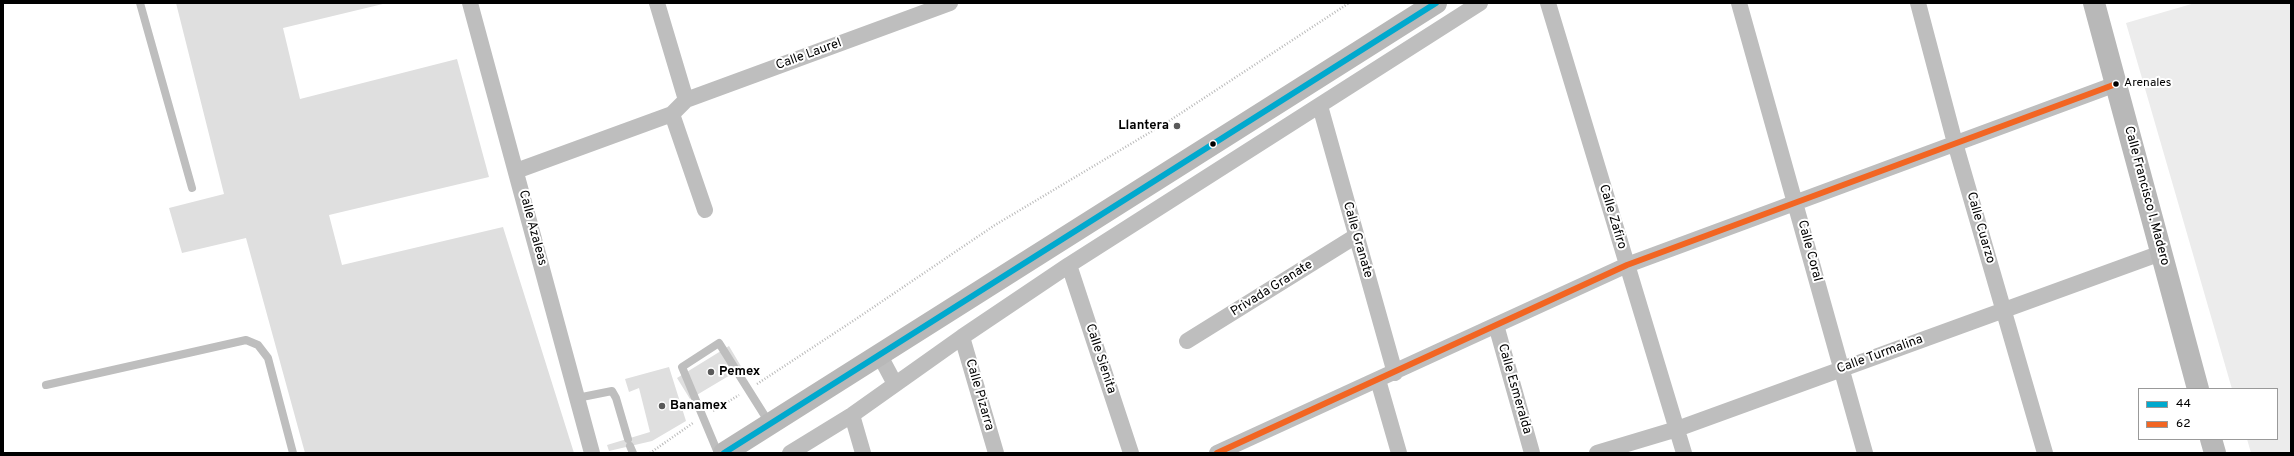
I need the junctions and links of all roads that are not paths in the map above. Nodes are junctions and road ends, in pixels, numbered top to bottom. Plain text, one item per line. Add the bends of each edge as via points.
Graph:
1 (140, 3) edge
2 (470, 3) edge
3 (657, 3) edge
4 (950, 3) edge
5 (1436, 3) edge
6 (1480, 3) edge
7 (1548, 3) edge
8 (1739, 3) edge
9 (1918, 3) edge
10 (2094, 3) edge
11 (2116, 84) junction
12 (686, 100) junction
13 (1320, 106) junction
14 (672, 114) junction
15 (1955, 143) junction
16 (516, 171) junction
17 (192, 188) dead end
18 (1796, 203) junction
19 (705, 210) dead end
20 (1356, 236) junction
21 (2161, 253) junction
22 (1069, 265) junction
23 (1627, 265) junction
24 (2004, 310) junction
25 (1496, 325) junction
26 (962, 337) junction
27 (1187, 341) dead end
28 (879, 354) junction
29 (1842, 369) junction
30 (1395, 373) junction
31 (1378, 380) junction
32 (895, 384) junction
33 (46, 385) dead end
34 (2198, 388) edge
35 (577, 398) junction
36 (852, 415) junction
37 (770, 424) junction
38 (1677, 429) junction
39 (2211, 440) edge
40 (630, 446) edge
41 (293, 453) edge
42 (592, 453) edge
43 (718, 453) edge
44 (724, 453) edge
45 (790, 453) edge
46 (863, 453) edge
47 (996, 453) edge
48 (1131, 453) edge
49 (1217, 453) edge
50 (1399, 453) edge
51 (1532, 453) edge
52 (1597, 453) edge
53 (1684, 453) edge
54 (1865, 453) edge
55 (2045, 453) edge
56 (2215, 453) edge

1 - 17 lane
2 - 16 street, Calle Azaleas
3 - 12 street
4 - 12 street, Calle Laurel
5 - 28 main road
6 - 13 street
7 - 23 street, Calle Zafiro
8 - 18 street, Calle Coral
9 - 15 street, Calle Cuarzo
10 - 11 main road, Calle Francisco I. Madero
11 - 15 street
11 - 21 main road, Calle Francisco I. Madero
12 - 14 street, Calle Laurel
13 - 20 street, Calle Granate
13 - 22 street via 1272,134
14 - 16 street, Calle Laurel
14 - 19 street
15 - 18 street
15 - 24 street, Calle Cuarzo
16 - 35 street, Calle Azaleas
18 - 23 street
18 - 29 street, Calle Coral
20 - 27 street, Privada Granate
20 - 30 street, Calle Granate
21 - 24 street, Calle Turmalina
21 - 34 main road, Calle Francisco I. Madero
22 - 26 street
22 - 48 street, Calle Sienita
23 - 25 street
23 - 38 street, Calle Zafiro
24 - 29 street, Calle Turmalina
24 - 55 street, Calle Cuarzo
25 - 30 street
25 - 51 street, Calle Esmeralda
26 - 32 street
26 - 47 street, Calle Pizarra
28 - 32 street
28 - 37 main road
29 - 38 street, Calle Turmalina
29 - 54 street, Calle Coral
30 - 31 street
31 - 49 street
31 - 50 street
32 - 36 street
33 - 41 lane via 246,340 258,345 268,358
35 - 40 lane via 612,391
35 - 42 street, Calle Azaleas
36 - 45 street
36 - 46 street
37 - 43 lane via 719,343 682,367
37 - 44 main road
38 - 52 street, Calle Turmalina
38 - 53 street, Calle Zafiro
39 - 56 main road

